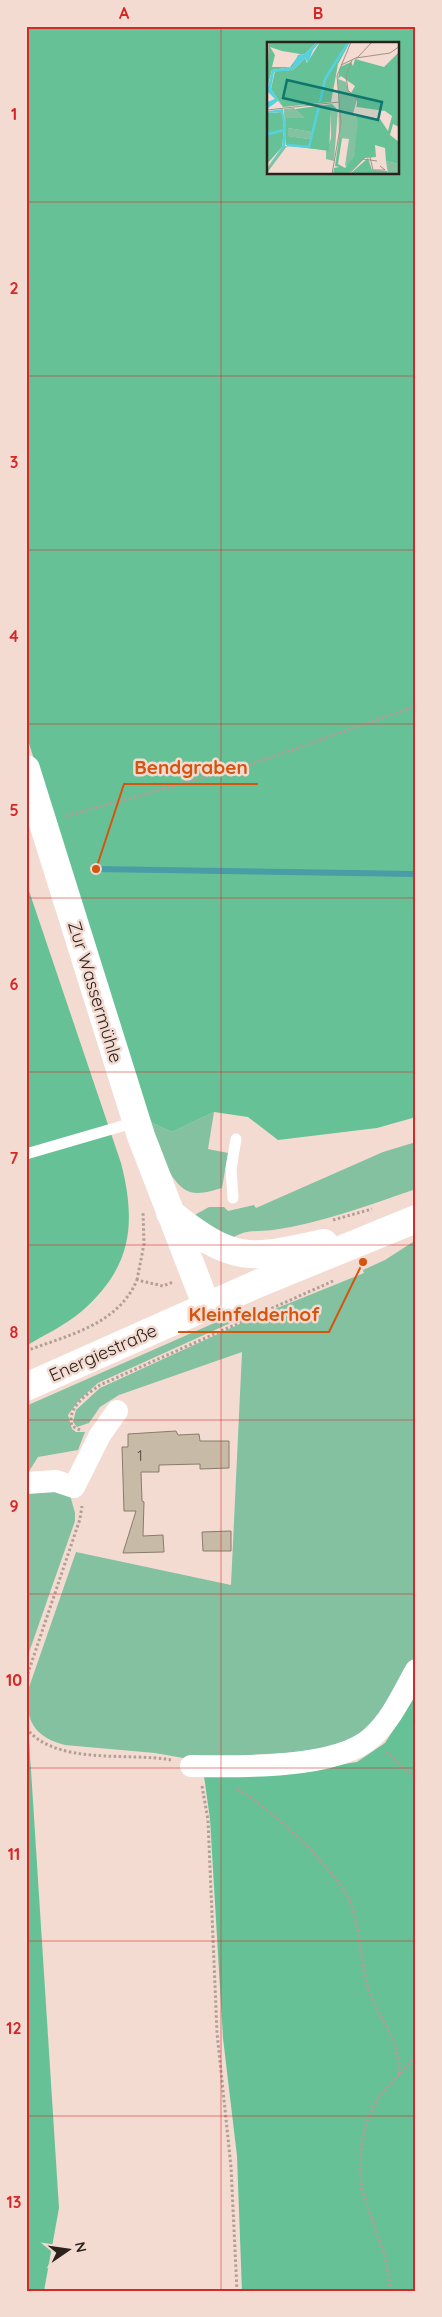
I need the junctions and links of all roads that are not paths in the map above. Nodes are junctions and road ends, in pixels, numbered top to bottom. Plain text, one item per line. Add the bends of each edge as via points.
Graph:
1 (26, 769) edge
2 (136, 1122) junction
3 (236, 1139) dead end
4 (26, 1154) edge
5 (233, 1198) dead end
6 (170, 1213) junction
7 (407, 1222) edge
8 (207, 1306) junction
9 (26, 1387) edge
10 (117, 1412) dead end
11 (26, 1483) edge
12 (416, 1670) edge
13 (191, 1766) road end

1 - 2 main road, Zur Wassermühle
2 - 4 lane
2 - 6 main road, Zur Wassermühle
3 - 5 lane via 231,1169
6 - 7 main road via 208,1242 244,1255 296,1249
6 - 8 main road, Zur Wassermühle
7 - 8 main road, Energiestraße
8 - 9 main road, Energiestraße
10 - 11 street via 100,1435 74,1487 56,1481
12 - 13 street via 389,1717 371,1738 352,1751 330,1757 245,1765

